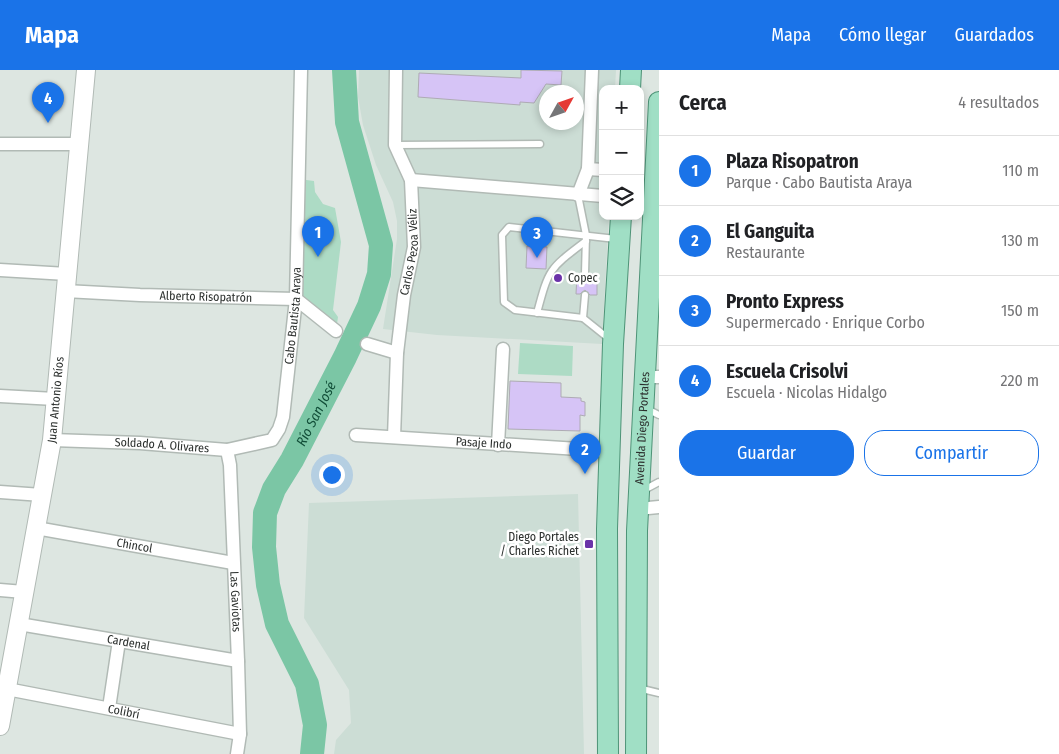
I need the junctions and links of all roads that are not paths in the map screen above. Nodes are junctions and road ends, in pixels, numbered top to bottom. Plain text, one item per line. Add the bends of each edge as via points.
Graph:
1 (86, 70) edge
2 (301, 70) edge
3 (396, 70) edge
4 (592, 70) edge
5 (632, 70) edge
6 (630, 85) edge
7 (659, 102) edge
8 (0, 144) edge
9 (79, 144) junction
10 (540, 144) dead end
11 (394, 145) junction
12 (588, 169) junction
13 (599, 170) edge
14 (411, 180) junction
15 (578, 195) junction
16 (599, 196) edge
17 (647, 198) edge
18 (622, 220) edge
19 (586, 238) junction
20 (620, 240) junction
21 (650, 260) junction
22 (0, 270) edge
23 (585, 274) dead end
24 (66, 282) junction
25 (585, 295) dead end
26 (296, 299) junction
27 (537, 313) junction
28 (583, 318) junction
29 (336, 331) dead end
30 (366, 344) dead end
31 (613, 344) junction
32 (503, 349) dead end
33 (396, 352) junction
34 (651, 377) edge
35 (0, 396) edge
36 (55, 400) junction
37 (651, 411) edge
38 (356, 435) dead end
39 (394, 437) junction
40 (52, 440) junction
41 (272, 440) joint
42 (498, 445) junction
43 (227, 450) junction
44 (610, 452) junction
45 (659, 482) edge
46 (0, 492) edge
47 (42, 495) junction
48 (638, 501) junction
49 (659, 507) edge
50 (36, 528) junction
51 (607, 529) junction
52 (636, 531) junction
53 (233, 563) junction
54 (0, 590) edge
55 (24, 592) junction
56 (19, 624) junction
57 (119, 641) junction
58 (238, 661) junction
59 (5, 686) edge
60 (635, 688) junction
61 (659, 693) edge
62 (109, 708) junction
63 (0, 726) edge
64 (240, 734) junction
65 (237, 754) edge
66 (608, 754) edge
67 (636, 754) edge

1 - 9 main road, Juan Antonio Ríos
2 - 26 street, Cabo Bautista Araya
3 - 11 street, Carlos Pezoa Véliz
4 - 12 street
5 - 6 main road
7 - 17 main road, Avenida Diego Portales
8 - 9 street
9 - 24 main road, Juan Antonio Ríos
10 - 11 lane
11 - 14 street, Carlos Pezoa Véliz
12 - 13 street
12 - 15 street
14 - 15 street
14 - 33 street, Carlos Pezoa Véliz via 414,247
15 - 16 street
15 - 19 lane
17 - 21 main road, Avenida Diego Portales
18 - 20 main road
19 - 20 lane
19 - 23 lane
19 - 27 lane via 555,264 547,276
19 - 27 lane via 509,227 505,230 502,236 504,302 516,310
20 - 21 main road
20 - 31 main road
21 - 34 main road, Avenida Diego Portales
22 - 24 street, Alberto Risopatrón
24 - 26 street, Alberto Risopatrón via 140,295
24 - 36 main road, Juan Antonio Ríos
25 - 28 lane
26 - 29 street
26 - 41 street, Cabo Bautista Araya via 283,417
27 - 28 lane
28 - 31 lane
30 - 33 street
31 - 44 main road
32 - 42 street
33 - 39 street, Carlos Pezoa Véliz
34 - 37 main road, Avenida Diego Portales
35 - 36 street
36 - 40 main road, Juan Antonio Ríos
37 - 48 main road, Avenida Diego Portales
38 - 39 street, Pasaje Indo
39 - 42 street, Pasaje Indo
40 - 43 street, Soldado A. Olivares
40 - 47 main road, Juan Antonio Ríos
41 - 43 street, Soldado A. Olivares
42 - 44 street, Pasaje Indo
43 - 53 street, Las Gaviotas
44 - 51 main road
45 - 48 lane
46 - 47 street
47 - 50 main road, Juan Antonio Ríos
48 - 49 street
48 - 52 main road, Avenida Diego Portales
50 - 53 street, Chincol
50 - 55 main road, Juan Antonio Ríos
51 - 52 main road
51 - 66 main road
52 - 60 main road, Avenida Diego Portales
53 - 58 street, Las Gaviotas
54 - 55 street
55 - 56 main road, Juan Antonio Ríos
56 - 57 street, Cardenal
56 - 59 main road, Juan Antonio Ríos
57 - 58 street, Cardenal
57 - 62 street
58 - 64 street, Las Gaviotas
59 - 62 street, Colibrí
59 - 63 main road, Juan Antonio Ríos
60 - 61 lane
60 - 67 main road, Avenida Diego Portales
62 - 64 street, Colibrí
64 - 65 street, Las Gaviotas

